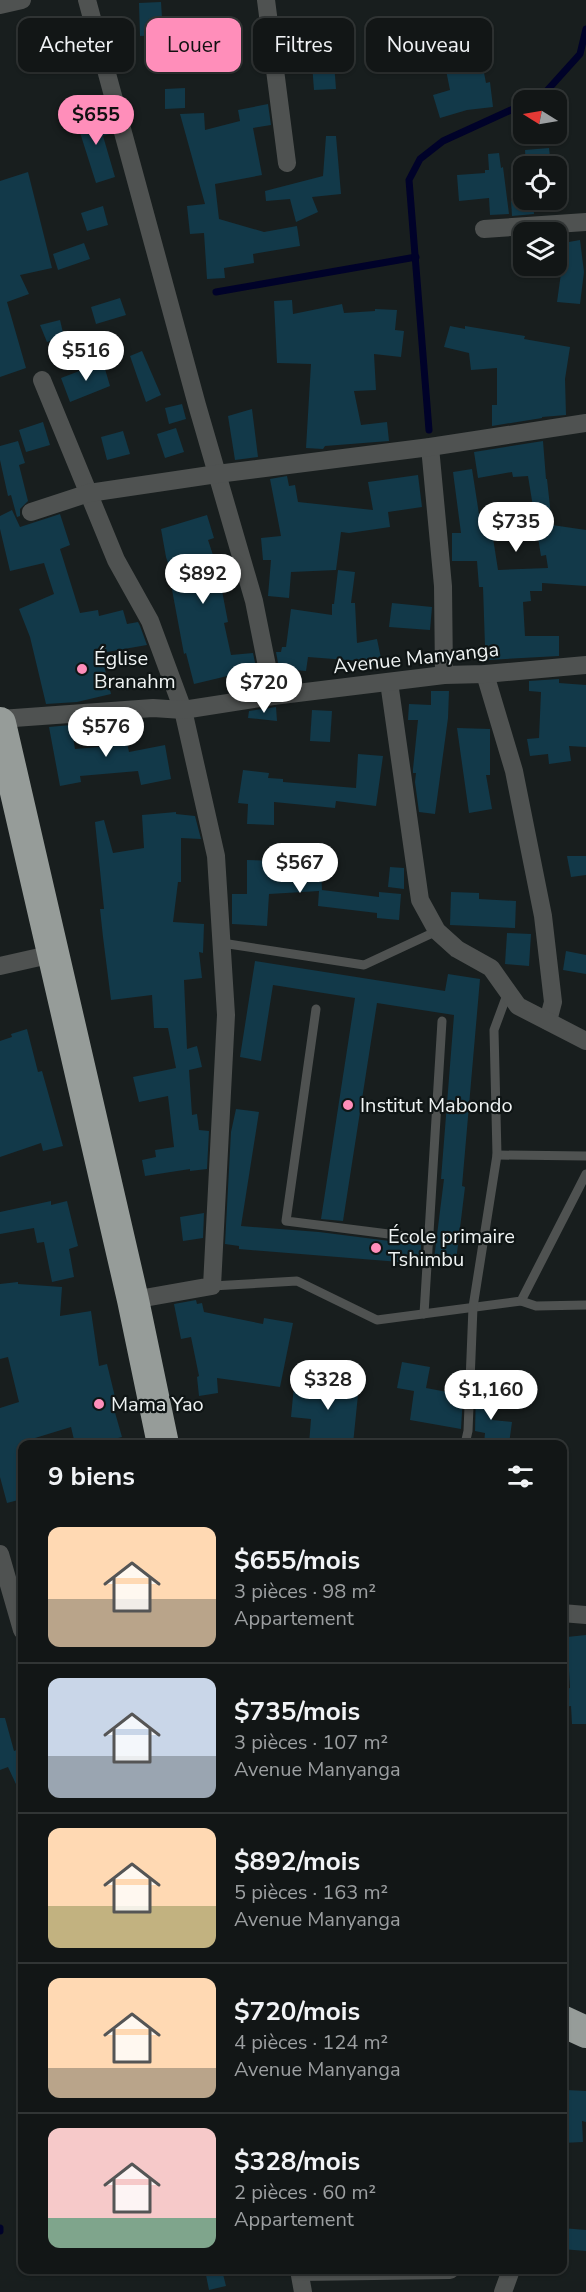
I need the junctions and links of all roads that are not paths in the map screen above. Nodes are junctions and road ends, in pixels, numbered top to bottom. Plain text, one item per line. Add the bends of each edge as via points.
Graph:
1 (22, 0) edge
2 (87, 0) edge
3 (267, 0) edge
4 (0, 5) edge
5 (287, 163) dead end
6 (586, 222) edge
7 (484, 229) dead end
8 (42, 380) dead end
9 (586, 423) edge
10 (430, 447) junction
11 (217, 474) junction
12 (89, 493) junction
13 (31, 512) dead end
14 (586, 665) edge
15 (485, 674) junction
16 (444, 675) junction
17 (389, 682) junction
18 (273, 696) junction
19 (183, 710) junction
20 (0, 721) edge
21 (437, 931) junction
22 (222, 943) junction
23 (53, 954) junction
24 (0, 966) edge
25 (508, 992) junction
26 (316, 1009) dead end
27 (442, 1021) dead end
28 (548, 1021) junction
29 (586, 1041) edge
30 (497, 1155) junction
31 (586, 1156) edge
32 (586, 1174) edge
33 (428, 1239) junction
34 (212, 1286) junction
35 (133, 1300) junction
36 (520, 1301) junction
37 (586, 1305) edge
38 (473, 1307) junction
39 (424, 1314) junction
40 (163, 1440) edge
41 (466, 1440) edge
42 (0, 1554) edge
43 (567, 1613) edge
44 (586, 1615) edge
45 (18, 1616) edge
46 (567, 2023) edge
47 (586, 2032) edge
48 (300, 2274) edge
49 (510, 2274) edge
50 (303, 2292) edge
51 (503, 2292) edge

1 - 4 street
2 - 11 street
3 - 5 street
6 - 7 street
8 - 12 street
9 - 10 street
10 - 11 street
10 - 16 street via 443,586
11 - 12 street
11 - 18 street via 254,601
12 - 13 street
12 - 19 street via 116,560 150,621
14 - 15 street, Avenue Manyanga
15 - 16 street, Avenue Manyanga
15 - 28 street via 514,771 543,916 554,1002
16 - 17 street, Avenue Manyanga
17 - 18 street, Avenue Manyanga
17 - 21 street via 420,900
18 - 19 street, Avenue Manyanga
19 - 20 street, Avenue Manyanga via 153,708
19 - 22 street via 216,856
20 - 23 highway
21 - 22 lane via 364,965
21 - 25 street via 457,950 491,968
22 - 34 street via 226,1015
23 - 24 street
23 - 35 highway
25 - 28 street via 518,1006
25 - 30 lane via 494,1030
26 - 33 lane via 286,1221
27 - 33 lane
28 - 29 street
30 - 31 lane
30 - 38 lane
32 - 36 lane
33 - 39 lane
34 - 35 street
34 - 39 lane via 297,1281 377,1320
35 - 40 highway
36 - 37 lane via 536,1306
36 - 38 lane
38 - 39 lane
38 - 41 lane
42 - 45 street
43 - 44 street
46 - 47 highway
48 - 50 street
49 - 51 street

